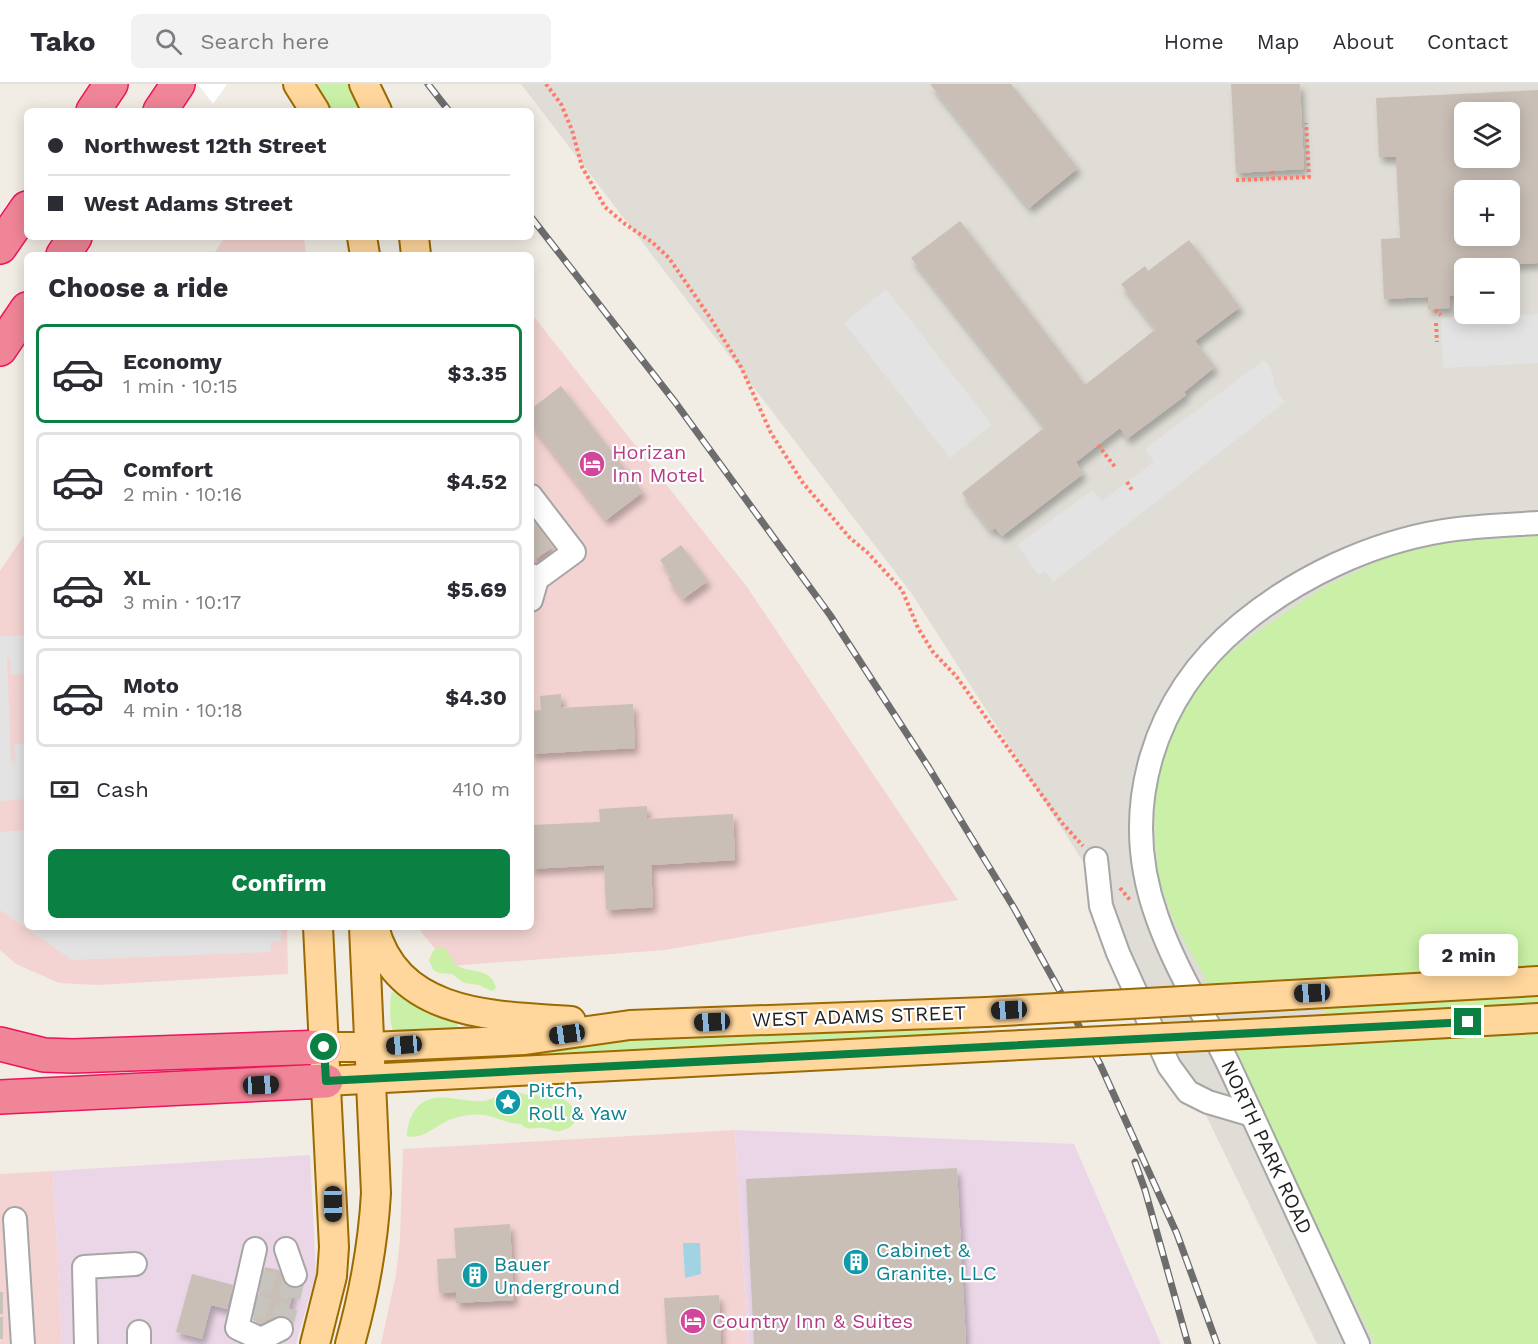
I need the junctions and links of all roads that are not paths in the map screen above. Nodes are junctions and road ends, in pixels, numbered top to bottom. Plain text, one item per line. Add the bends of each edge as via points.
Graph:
1 (111, 84) edge
2 (178, 84) edge
3 (298, 84) edge
4 (364, 84) edge
5 (95, 108) edge
6 (162, 108) edge
7 (313, 108) edge
8 (376, 108) edge
9 (24, 212) edge
10 (3, 242) edge
11 (24, 313) edge
12 (24, 313) edge
13 (0, 349) edge
14 (0, 355) edge
15 (534, 500) edge
16 (1538, 523) edge
17 (534, 583) edge
18 (1096, 859) road end
19 (318, 930) edge
20 (364, 930) edge
21 (375, 930) edge
22 (1538, 981) edge
23 (1538, 1018) edge
24 (630, 1025) junction
25 (0, 1044) edge
26 (324, 1047) junction
27 (370, 1047) junction
28 (372, 1079) junction
29 (326, 1081) junction
30 (0, 1097) edge
31 (1252, 1115) junction
32 (15, 1219) dead end
33 (255, 1249) dead end
34 (286, 1249) dead end
35 (135, 1264) dead end
36 (295, 1275) tunnel mouth
37 (16, 1333) edge
38 (267, 1338) edge
39 (86, 1344) edge
40 (315, 1344) edge
41 (350, 1344) edge
42 (1358, 1344) edge

1 - 5 highway
2 - 6 highway
3 - 7 main road
4 - 8 main road
9 - 10 highway
11 - 13 highway
12 - 14 highway
15 - 17 street via 574,552
16 - 31 street, NORTH PARK ROAD via 1476,526 1409,538 1351,558 1292,588 1254,613 1208,654 1174,701 1150,757 1144,786 1143,849 1151,896 1166,941
18 - 31 street via 1101,906 1169,1066 1188,1092
19 - 26 main road
20 - 27 main road
21 - 24 main road via 379,945 400,976 455,1007 506,1017
22 - 24 main road, WEST ADAMS STREET, bridge via 986,1012
23 - 28 main road, WEST ADAMS STREET, bridge
24 - 27 main road, WEST ADAMS STREET via 525,1040
25 - 26 highway via 44,1055 73,1056
26 - 27 main road, WEST ADAMS STREET
26 - 29 main road
27 - 28 main road
28 - 29 main road, WEST ADAMS STREET
28 - 41 main road via 374,1232
29 - 30 highway
29 - 40 main road via 334,1247 330,1285
31 - 42 street, NORTH PARK ROAD
32 - 37 street via 12,1302
33 - 38 street via 237,1328
34 - 36 street
35 - 39 street via 84,1267

